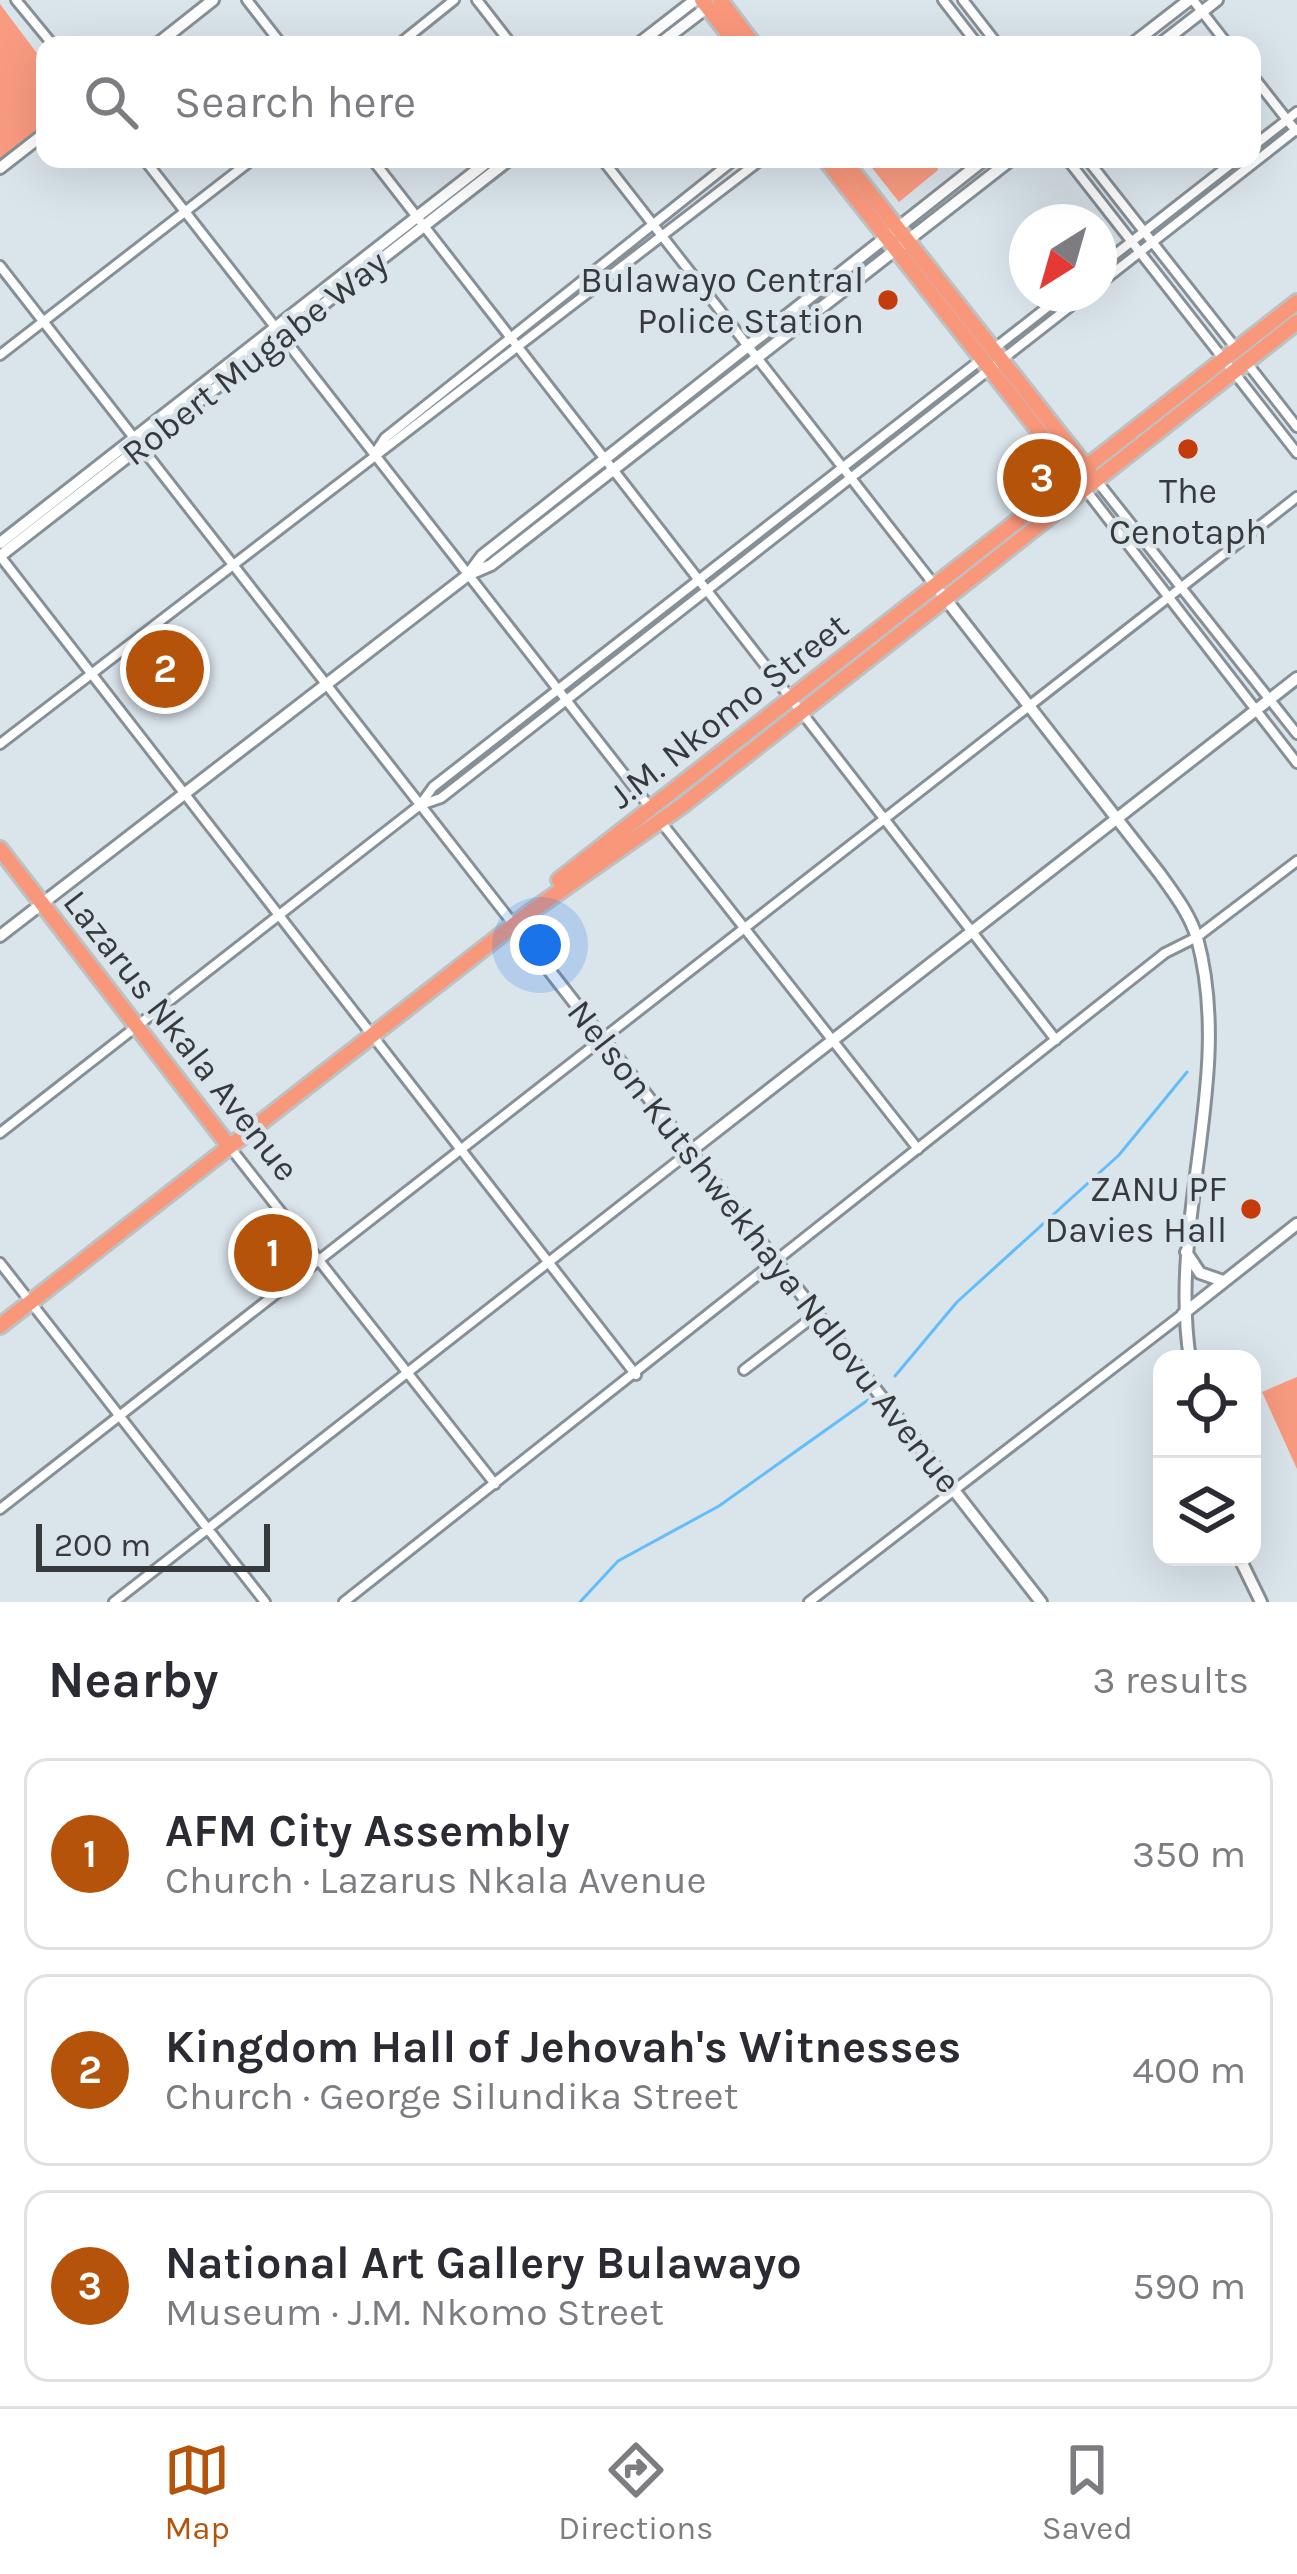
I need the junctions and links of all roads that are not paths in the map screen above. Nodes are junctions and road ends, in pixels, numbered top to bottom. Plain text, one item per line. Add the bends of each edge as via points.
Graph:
1 (16, 0) edge
2 (213, 0) edge
3 (247, 0) edge
4 (454, 0) edge
5 (477, 0) edge
6 (943, 0) edge
7 (964, 0) edge
8 (1191, 0) edge
9 (1216, 0) edge
10 (708, 1) edge
11 (951, 10) junction
12 (1202, 11) junction
13 (46, 36) edge
14 (167, 36) edge
15 (275, 36) edge
16 (409, 36) edge
17 (505, 36) edge
18 (652, 36) edge
19 (668, 36) edge
20 (731, 36) edge
21 (745, 36) edge
22 (971, 36) edge
23 (991, 36) edge
24 (1143, 36) edge
25 (1170, 36) edge
26 (1221, 36) edge
27 (1261, 87) edge
28 (1297, 112) edge
29 (1287, 120) junction
30 (1296, 131) edge
31 (36, 140) edge
32 (1261, 140) edge
33 (1261, 158) edge
34 (0, 168) edge
35 (151, 168) edge
36 (241, 168) edge
37 (379, 168) edge
38 (480, 168) edge
39 (497, 168) edge
40 (609, 168) edge
41 (724, 168) edge
42 (751, 168) edge
43 (833, 168) edge
44 (849, 168) edge
45 (975, 168) edge
46 (999, 168) edge
47 (1074, 168) edge
48 (1094, 168) edge
49 (1226, 168) edge
50 (1248, 168) edge
51 (185, 212) junction
52 (420, 221) junction
53 (652, 224) junction
54 (1144, 232) junction
55 (663, 237) junction
56 (896, 238) junction
57 (1131, 241) junction
58 (1152, 242) junction
59 (1117, 252) edge
60 (1140, 252) junction
61 (0, 266) edge
62 (1117, 270) edge
63 (1297, 302) edge
64 (1044, 312) edge
65 (1060, 312) edge
66 (44, 322) junction
67 (1297, 322) edge
68 (278, 331) junction
69 (511, 337) junction
70 (747, 345) junction
71 (520, 348) junction
72 (0, 355) edge
73 (756, 357) junction
74 (992, 359) junction
75 (1235, 361) junction
76 (1297, 427) edge
77 (139, 440) junction
78 (1297, 453) edge
79 (374, 454) junction
80 (610, 462) junction
81 (842, 467) junction
82 (1080, 471) junction
83 (850, 478) junction
84 (1090, 485) junction
85 (1297, 497) edge
86 (0, 543) edge
87 (0, 556) edge
88 (232, 563) junction
89 (468, 575) junction
90 (700, 579) junction
91 (933, 584) junction
92 (1182, 587) junction
93 (708, 589) junction
94 (1169, 598) junction
95 (945, 599) junction
96 (90, 674) junction
97 (1297, 678) edge
98 (326, 684) junction
99 (558, 689) junction
100 (792, 698) junction
101 (566, 700) junction
102 (1270, 700) junction
103 (1030, 707) junction
104 (1256, 710) junction
105 (802, 711) junction
106 (1297, 734) edge
107 (0, 744) edge
108 (1297, 763) edge
109 (183, 794) junction
110 (420, 805) junction
111 (651, 809) junction
112 (1117, 819) junction
113 (886, 820) junction
114 (661, 822) junction
115 (0, 849) edge
116 (1297, 861) edge
117 (42, 903) junction
118 (277, 915) junction
119 (512, 922) junction
120 (746, 929) junction
121 (972, 932) junction
122 (0, 936) edge
123 (1197, 937) junction
124 (135, 1024) junction
125 (369, 1033) junction
126 (605, 1038) junction
127 (833, 1040) junction
128 (1056, 1040) junction
129 (0, 1132) edge
130 (227, 1143) junction
131 (918, 1149) junction
132 (460, 1150) junction
133 (692, 1150) junction
134 (1297, 1225) edge
135 (1186, 1252) junction
136 (320, 1261) junction
137 (777, 1262) junction
138 (0, 1263) edge
139 (548, 1263) junction
140 (1223, 1281) junction
141 (30, 1303) junction
142 (817, 1314) junction
143 (1183, 1314) junction
144 (0, 1326) edge
145 (1189, 1350) edge
146 (744, 1370) dead end
147 (408, 1373) junction
148 (636, 1375) junction
149 (121, 1418) junction
150 (495, 1484) junction
151 (956, 1493) junction
152 (0, 1509) edge
153 (208, 1529) junction
154 (1243, 1566) edge
155 (114, 1602) edge
156 (265, 1602) edge
157 (344, 1602) edge
158 (808, 1602) edge
159 (1041, 1602) edge
160 (1261, 1602) edge

1 - 13 street
2 - 14 street
3 - 15 street
4 - 16 street
5 - 17 street
6 - 11 street
7 - 11 street
7 - 23 street
8 - 12 street
8 - 24 street
9 - 12 street
10 - 18 street
10 - 19 street
10 - 20 highway
10 - 21 highway
11 - 22 street
12 - 25 street
12 - 26 street
27 - 29 street
28 - 29 street
29 - 30 street
29 - 32 street
30 - 33 street
31 - 34 street
35 - 51 street
36 - 51 street
37 - 52 street
38 - 52 street, Robert Mugabe Way
39 - 52 street, Robert Mugabe Way
40 - 53 street
41 - 53 street
42 - 55 street
43 - 56 highway
44 - 56 highway
45 - 56 street
46 - 56 street
47 - 57 street
48 - 54 street
49 - 54 street
50 - 58 street
51 - 66 street
51 - 68 street
52 - 68 street, Robert Mugabe Way
52 - 69 street
53 - 55 street
53 - 69 street
54 - 57 street
54 - 58 street
55 - 70 street
55 - 71 street
56 - 70 street
56 - 73 street
56 - 74 highway
57 - 59 street
57 - 60 street
58 - 60 street
58 - 75 street
60 - 62 street
60 - 75 street
61 - 66 street, Nelson Kutshwekhaya Ndlovu Avenue
63 - 75 highway, J.M. Nkomo Street
64 - 74 street
65 - 74 street
66 - 72 street
66 - 77 street, Nelson Kutshwekhaya Ndlovu Avenue
67 - 75 highway, J.M. Nkomo Street
68 - 77 street, Robert Mugabe Way
68 - 79 street
69 - 71 street
69 - 79 street
70 - 73 street
70 - 80 street
71 - 79 street
71 - 80 street
73 - 80 street
73 - 81 street
74 - 81 street
74 - 82 highway
74 - 83 street
75 - 76 street
75 - 78 street
75 - 82 highway, J.M. Nkomo Street
75 - 84 highway, J.M. Nkomo Street
77 - 86 street, Robert Mugabe Way
77 - 87 street, Robert Mugabe Way
77 - 88 street, Nelson Kutshwekhaya Ndlovu Avenue
79 - 88 street
79 - 89 street
80 - 89 street via 492,565
80 - 90 street
81 - 83 street
81 - 90 street
82 - 84 highway
82 - 91 highway, J.M. Nkomo Street
83 - 91 street
83 - 93 street
84 - 92 street
84 - 94 street
84 - 95 highway, J.M. Nkomo Street
85 - 92 street
87 - 96 street
88 - 96 street
88 - 98 street, Nelson Kutshwekhaya Ndlovu Avenue
89 - 98 street
89 - 99 street
90 - 93 street
90 - 99 street
91 - 95 street
91 - 100 highway, J.M. Nkomo Street
92 - 94 street
92 - 102 street
93 - 100 street
93 - 101 street
94 - 103 street
94 - 104 street
95 - 103 street
95 - 105 highway, J.M. Nkomo Street
96 - 107 street
96 - 109 street
97 - 102 street
98 - 109 street
98 - 110 street, Nelson Kutshwekhaya Ndlovu Avenue
99 - 101 street
99 - 110 street
100 - 105 street
100 - 111 highway, J.M. Nkomo Street
101 - 110 street via 441,798
101 - 111 street
102 - 104 street
102 - 106 street
103 - 112 street
103 - 113 street
104 - 108 street
104 - 112 street
105 - 113 street
105 - 114 highway, J.M. Nkomo Street
109 - 117 street
109 - 118 street
110 - 118 street
110 - 119 street, Nelson Kutshwekhaya Ndlovu Avenue
111 - 114 street
111 - 119 highway, J.M. Nkomo Street
112 - 121 street
112 - 123 street
113 - 120 street
113 - 121 street
114 - 119 highway, J.M. Nkomo Street
114 - 120 street
115 - 117 highway, Lazarus Nkala Avenue
116 - 123 street
117 - 122 street
117 - 124 highway, Lazarus Nkala Avenue
118 - 124 street
118 - 125 street
119 - 125 highway, J.M. Nkomo Street
119 - 126 street, Nelson Kutshwekhaya Ndlovu Avenue
120 - 126 street
120 - 127 street
121 - 127 street
121 - 128 street
123 - 128 street
123 - 135 street via 1208,1018 1206,1087
124 - 129 street
124 - 130 highway, Lazarus Nkala Avenue
125 - 130 highway, J.M. Nkomo Street
125 - 132 street
126 - 132 street
126 - 133 street, Nelson Kutshwekhaya Ndlovu Avenue
127 - 131 street
127 - 133 street
128 - 131 street
130 - 136 street, Lazarus Nkala Avenue
130 - 141 highway, J.M. Nkomo Street
131 - 137 street
132 - 136 street
132 - 139 street
133 - 137 street, Nelson Kutshwekhaya Ndlovu Avenue
133 - 139 street
134 - 140 street
135 - 140 street via 1200,1274
135 - 143 street
136 - 147 street, Lazarus Nkala Avenue
136 - 149 street
137 - 142 street, Nelson Kutshwekhaya Ndlovu Avenue
137 - 148 street
138 - 141 street
139 - 147 street
139 - 148 street
140 - 143 street
141 - 144 highway, J.M. Nkomo Street
141 - 149 street
142 - 146 street
142 - 151 street, Nelson Kutshwekhaya Ndlovu Avenue
143 - 145 street
143 - 151 street
147 - 150 street, Lazarus Nkala Avenue
147 - 153 street
148 - 150 street
149 - 152 street
149 - 153 street
150 - 157 street
151 - 158 street
151 - 159 street, Nelson Kutshwekhaya Ndlovu Avenue
153 - 155 street
153 - 156 street
154 - 160 street

